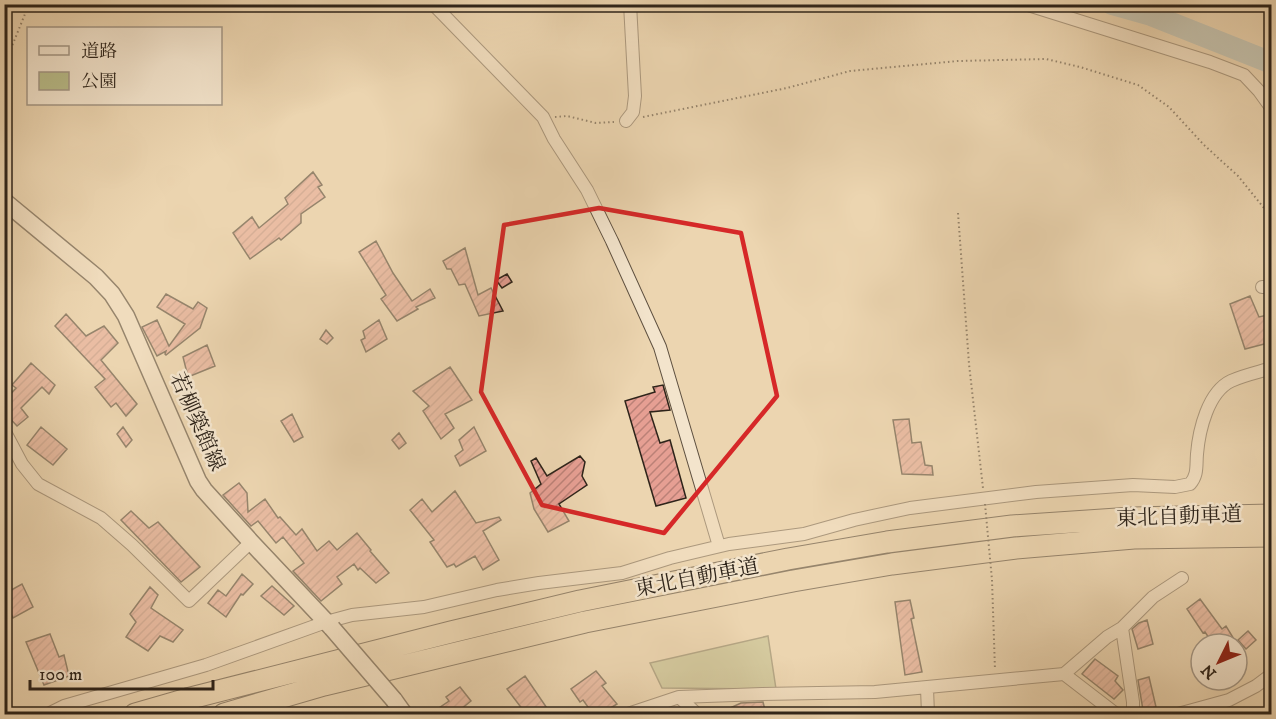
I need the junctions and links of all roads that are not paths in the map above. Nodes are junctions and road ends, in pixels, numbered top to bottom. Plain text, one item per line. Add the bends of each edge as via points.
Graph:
1 (433, 4) edge
2 (630, 4) edge
3 (1025, 4) edge
4 (1272, 109) edge
5 (626, 121) road end
6 (4, 201) edge
7 (1272, 368) edge
8 (4, 430) edge
9 (1272, 514) edge
10 (1272, 536) edge
11 (251, 542) junction
12 (719, 546) junction
13 (1182, 578) dead end
14 (329, 625) junction
15 (1122, 628) junction
16 (1064, 674) junction
17 (1272, 674) edge
18 (927, 688) junction
19 (679, 697) junction
20 (48, 714) edge
21 (135, 714) edge
22 (224, 714) edge
23 (404, 714) edge
24 (628, 714) edge
25 (697, 714) edge
26 (928, 714) edge
27 (1116, 714) edge
28 (1133, 714) edge
29 (1178, 714) edge

1 - 12 street via 543,117 587,190 660,347
2 - 5 street via 635,96 633,112
3 - 4 street via 1244,75
6 - 11 main road, 若柳築館線 via 112,294 126,316 198,481
7 - 12 street via 1231,381 1218,390 1203,424 1195,478 1190,484 1036,492 910,508 804,534
8 - 11 street via 38,484 101,518 189,601
9 - 21 highway, 東北自動車道 via 1012,526 810,555 547,609
10 - 22 highway, 東北自動車道 via 1134,538 892,564 585,622 324,685
11 - 14 main road, 若柳築館線
12 - 14 street via 622,573 497,590 424,607 352,615
13 - 15 street via 1153,597
14 - 20 street
14 - 23 main road, 若柳築館線, bridge
15 - 16 street
15 - 28 street
16 - 18 street
16 - 27 street
17 - 29 street via 1256,687 1229,699
18 - 19 street
18 - 26 street
19 - 24 street
19 - 25 street

